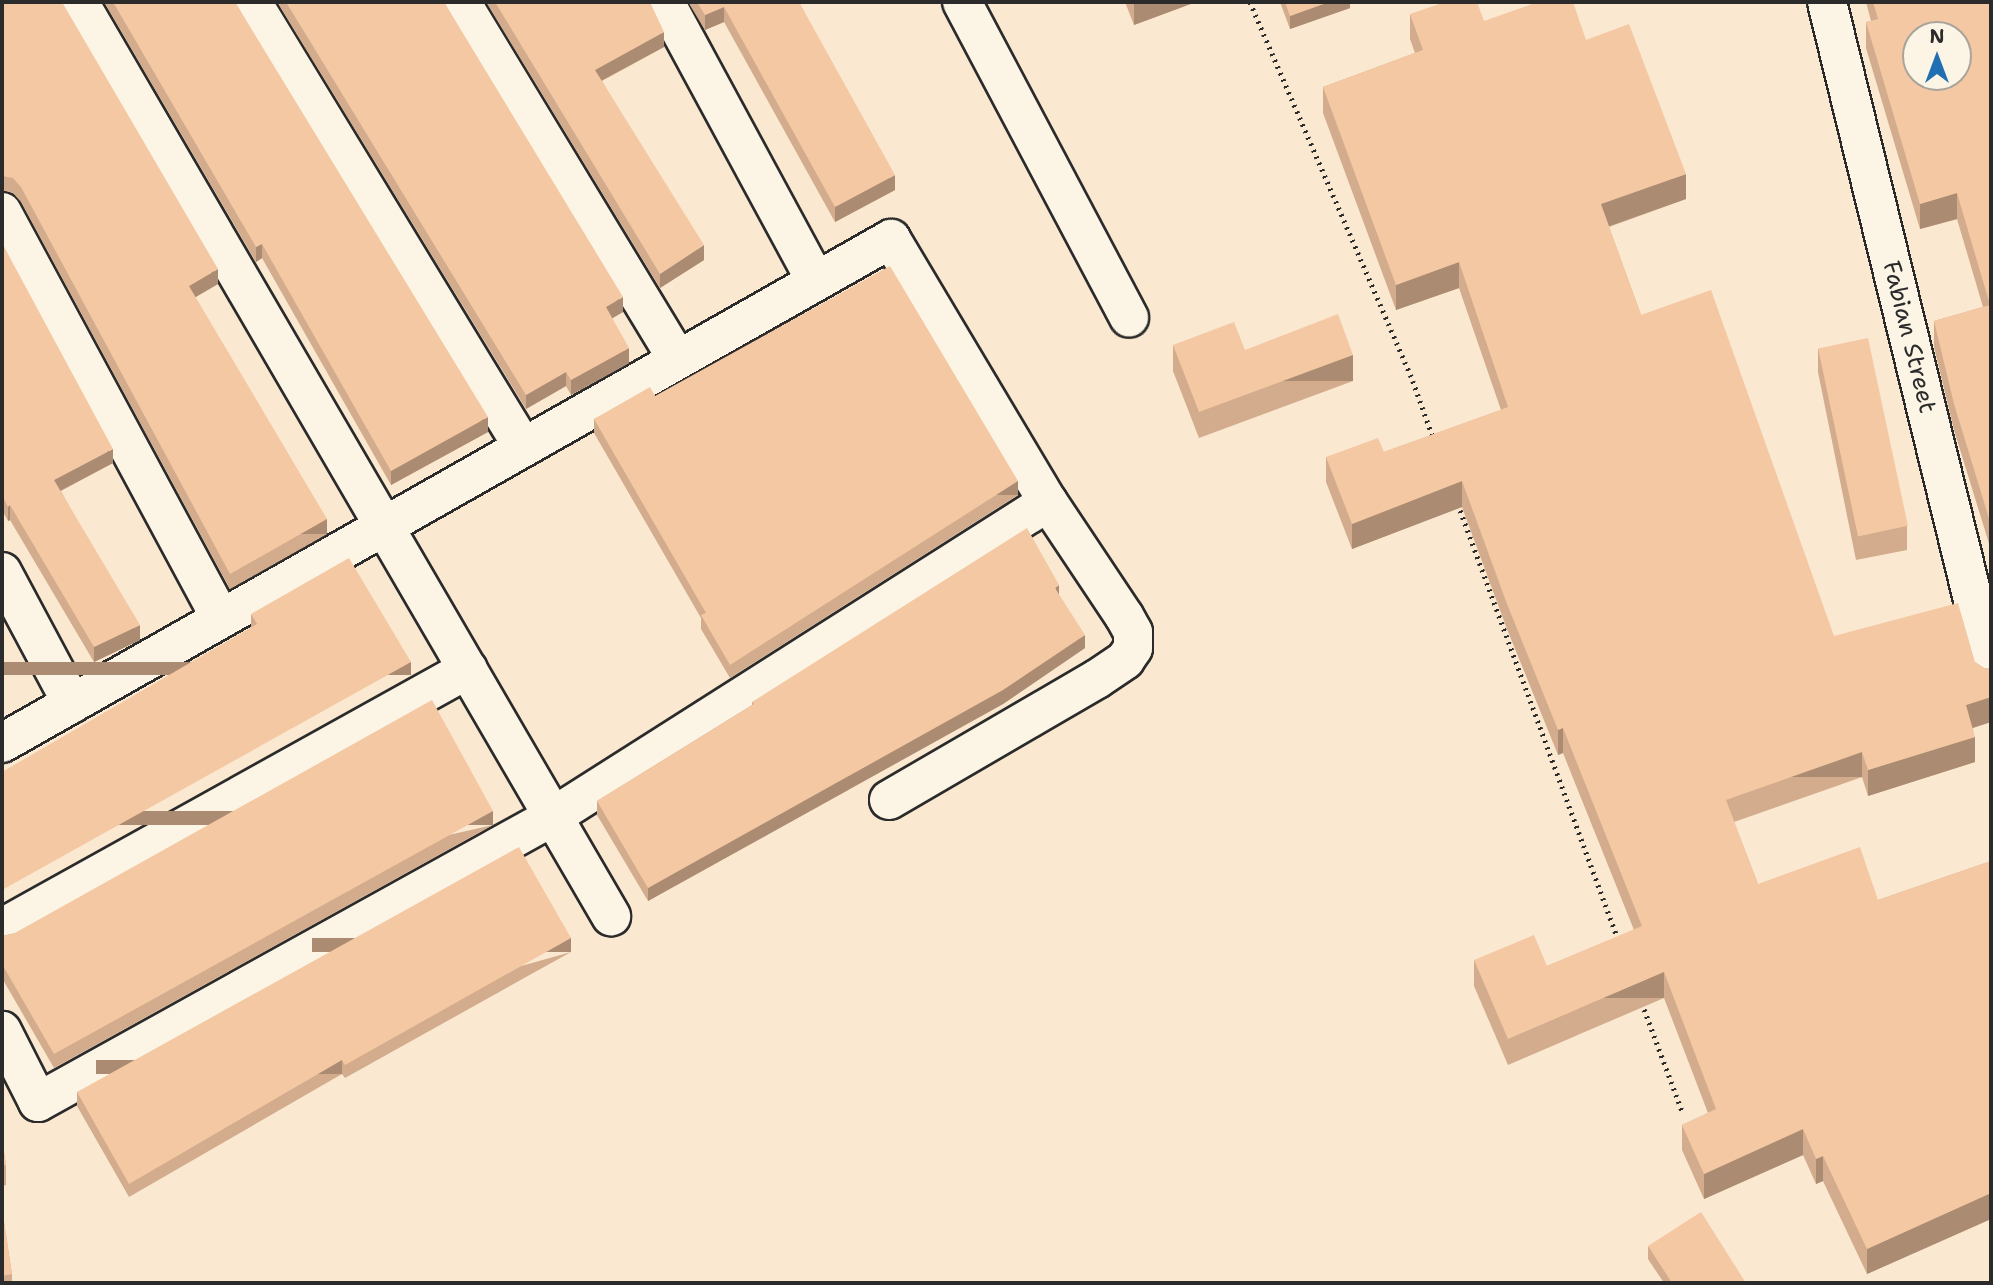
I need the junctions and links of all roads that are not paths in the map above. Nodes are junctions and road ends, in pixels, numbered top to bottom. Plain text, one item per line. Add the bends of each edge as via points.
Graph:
1 (79, 2) edge
2 (252, 2) edge
3 (461, 2) edge
4 (665, 2) edge
5 (961, 2) edge
6 (1827, 2) edge
7 (2, 212) edge
8 (816, 281) junction
9 (1129, 318) dead end
10 (677, 359) junction
11 (523, 447) junction
12 (1048, 502) junction
13 (384, 526) junction
14 (2, 572) edge
15 (221, 618) junction
16 (468, 669) junction
17 (1991, 673) edge
18 (72, 703) junction
19 (2, 743) edge
20 (889, 800) dead end
21 (554, 816) junction
22 (611, 916) dead end
23 (2, 928) edge
24 (2, 1031) edge

1 - 13 street
2 - 11 street
3 - 10 street
4 - 8 street
5 - 9 street
6 - 17 street, Fabian Street
7 - 15 street
8 - 10 street
8 - 12 street via 891,239
10 - 11 street
11 - 13 street
12 - 20 street via 1124,616 1133,632 1133,648 1125,660 1097,679
12 - 21 street
13 - 15 street
13 - 16 street
14 - 18 street
15 - 18 street
16 - 21 street
16 - 23 street
18 - 19 street
21 - 22 street
21 - 24 street via 38,1102

